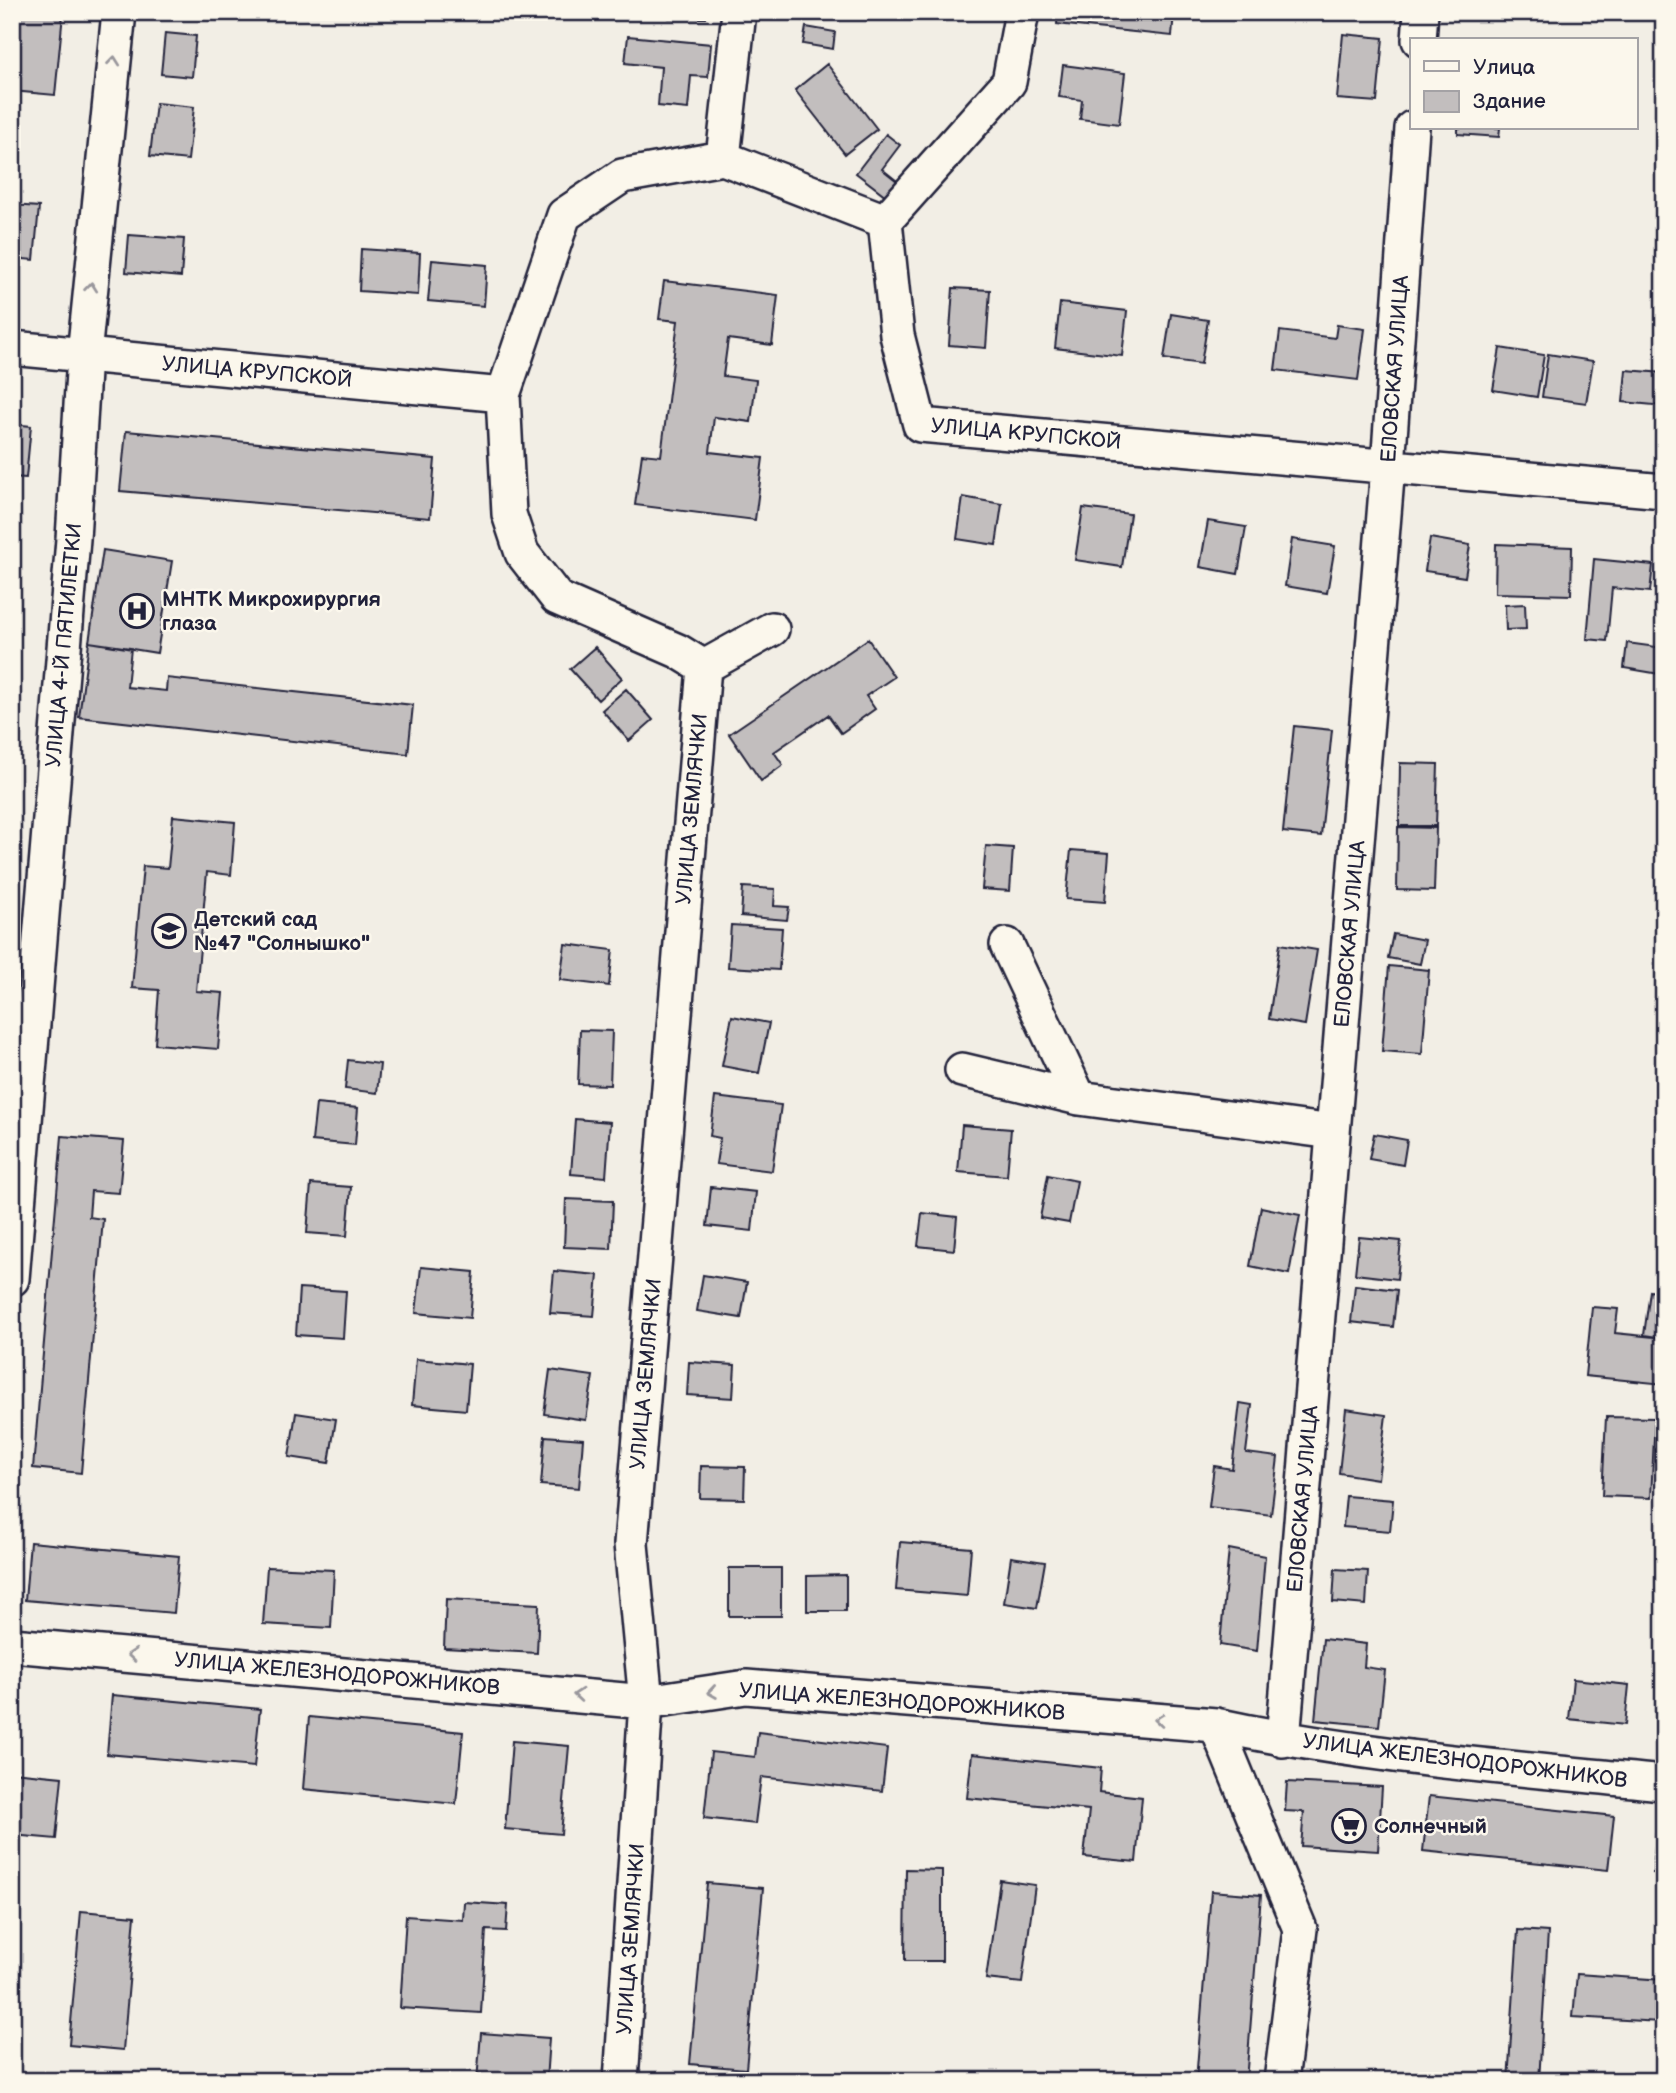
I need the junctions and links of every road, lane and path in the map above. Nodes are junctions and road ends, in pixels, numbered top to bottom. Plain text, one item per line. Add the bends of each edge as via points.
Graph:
1 (119, 12) edge
2 (739, 12) edge
3 (1021, 12) edge
4 (1420, 12) edge
5 (1419, 38) edge
6 (1412, 130) edge
7 (723, 158) junction
8 (885, 221) junction
9 (12, 348) edge
10 (84, 355) junction
11 (503, 395) junction
12 (1388, 466) junction
13 (1664, 491) edge
14 (772, 629) dead end
15 (704, 667) junction
16 (1007, 945) dead end
17 (962, 1070) dead end
18 (1079, 1098) junction
19 (1333, 1132) junction
20 (12, 1279) edge
21 (12, 1645) edge
22 (646, 1702) junction
23 (1216, 1725) junction
24 (1283, 1740) junction
25 (1664, 1783) edge
26 (621, 2081) edge
27 (1281, 2081) edge

10 -> 1 street, УЛИЦА 4-Й ПЯТИЛЕТКИ
2 - 7 street
3 - 8 street via 1009,82
4 - 5 street
6 - 12 street, ЕЛОВСКАЯ УЛИЦА
7 - 8 street
7 - 11 street via 622,176 564,215
8 - 12 street, УЛИЦА КРУПСКОЙ via 897,335 920,425
9 - 10 street, УЛИЦА КРУПСКОЙ
10 - 11 street, УЛИЦА КРУПСКОЙ
10 - 20 street, УЛИЦА 4-Й ПЯТИЛЕТКИ
11 - 15 street via 509,514 522,553 557,598
12 - 13 street, УЛИЦА КРУПСКОЙ
12 - 19 street, ЕЛОВСКАЯ УЛИЦА
14 - 15 street
15 - 22 street, УЛИЦА ЗЕМЛЯЧКИ via 631,1544
16 - 18 street
17 - 18 street
18 - 19 street
19 - 24 street, ЕЛОВСКАЯ УЛИЦА
22 -> 21 street, УЛИЦА ЖЕЛЕЗНОДОРОЖНИКОВ
23 -> 22 street, УЛИЦА ЖЕЛЕЗНОДОРОЖНИКОВ via 746,1687
22 - 26 street, УЛИЦА ЗЕМЛЯЧКИ
23 - 24 street, УЛИЦА ЖЕЛЕЗНОДОРОЖНИКОВ
23 - 27 street via 1300,1929
24 - 25 street, УЛИЦА ЖЕЛЕЗНОДОРОЖНИКОВ

